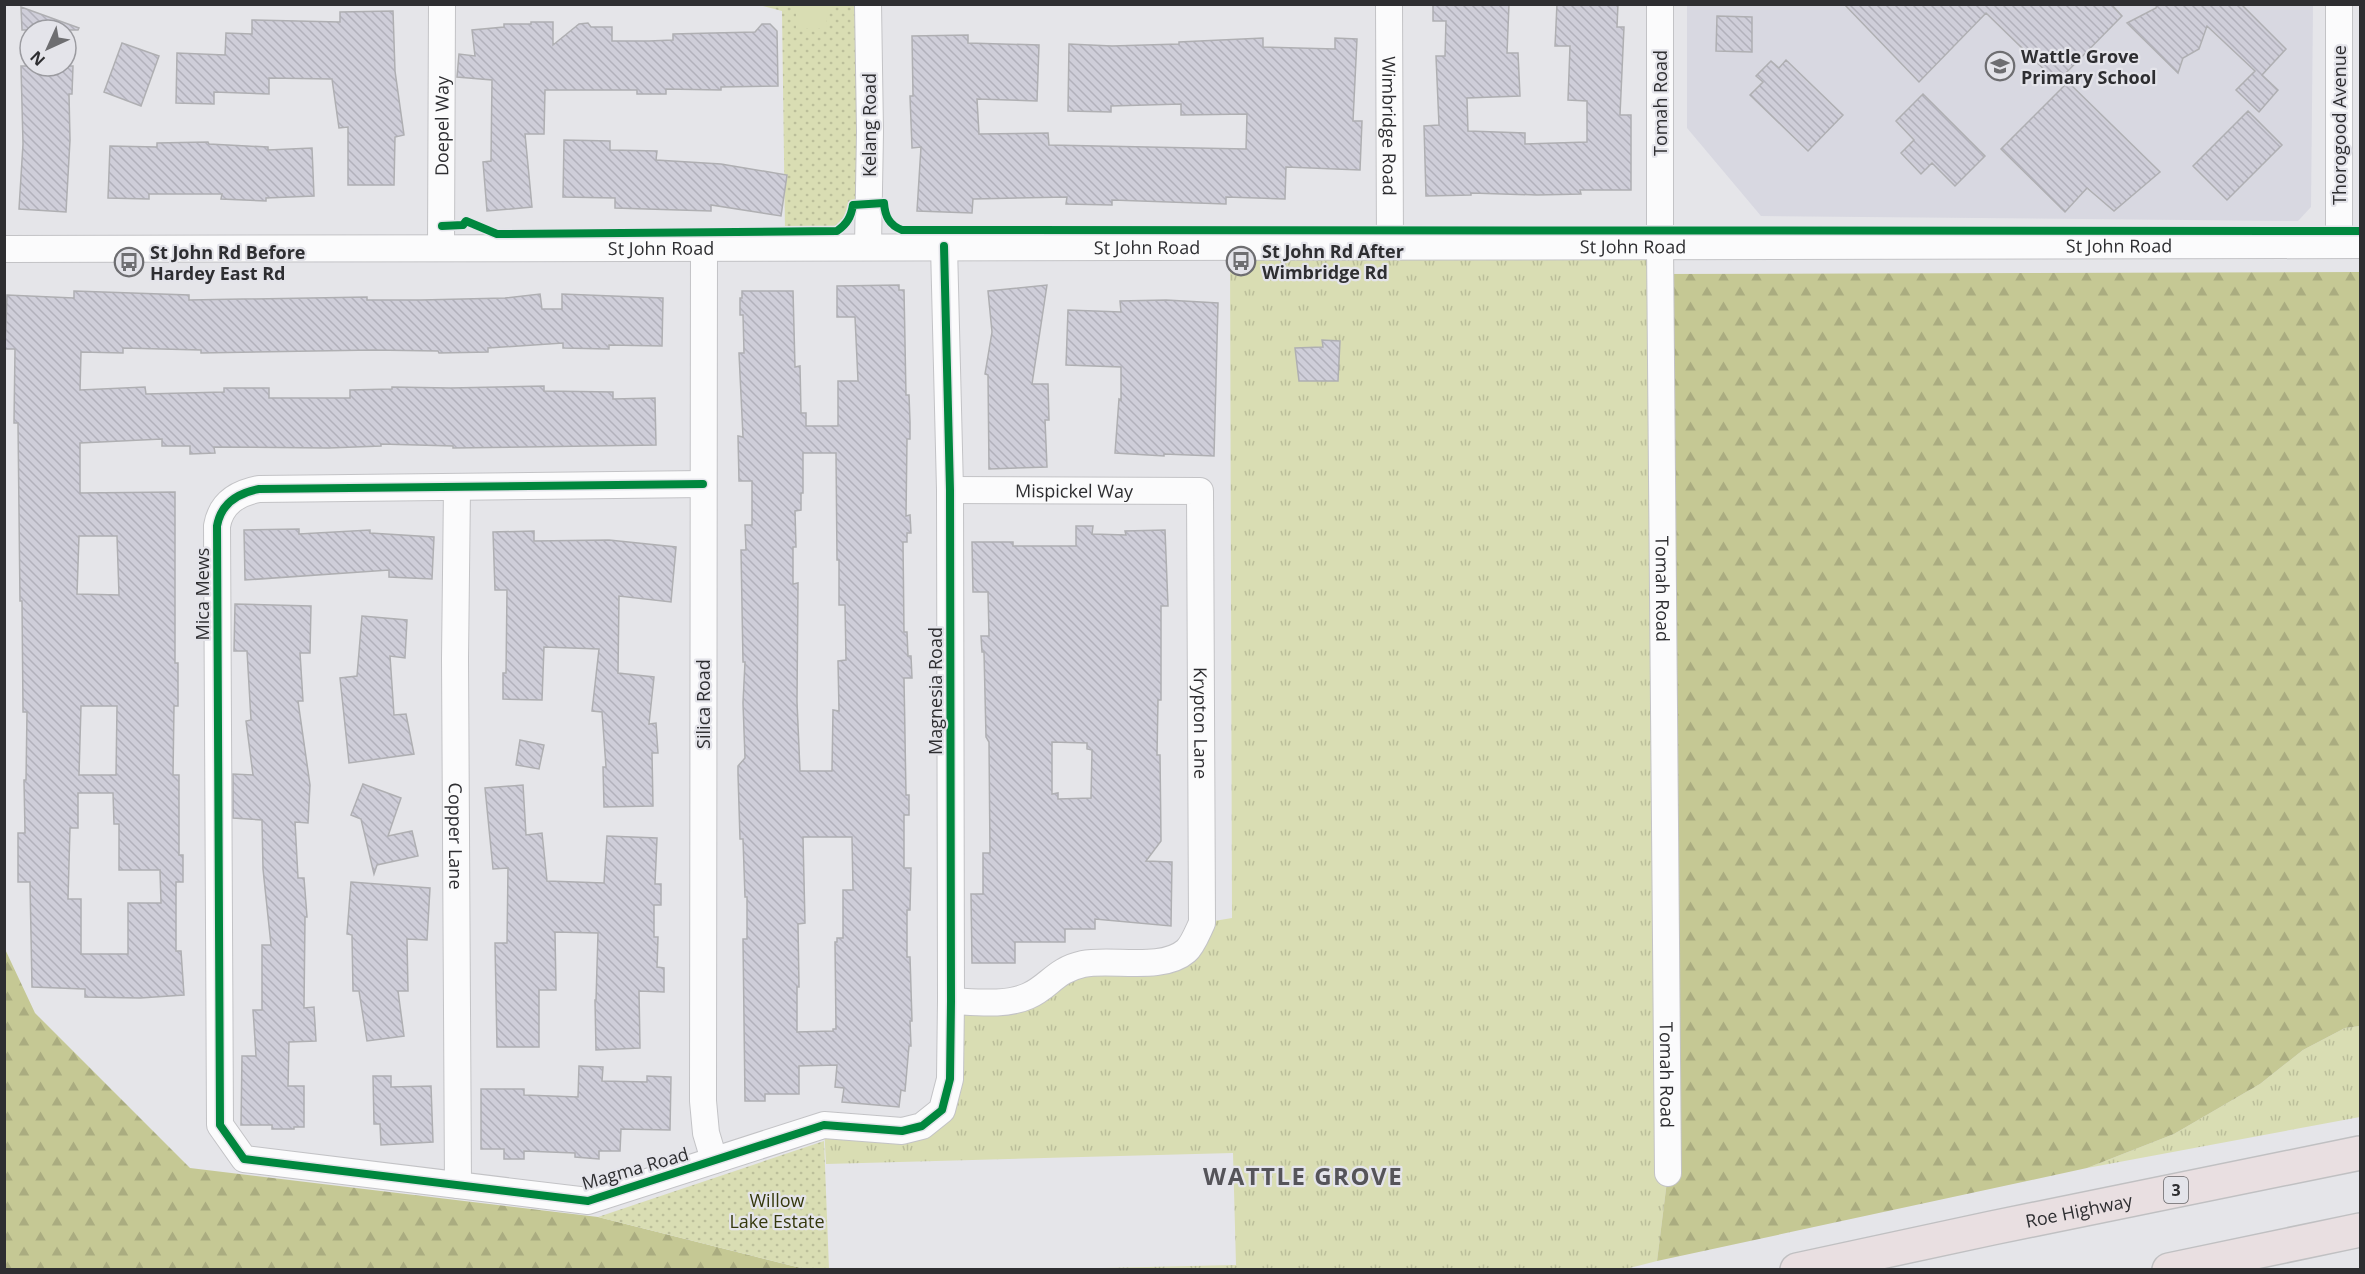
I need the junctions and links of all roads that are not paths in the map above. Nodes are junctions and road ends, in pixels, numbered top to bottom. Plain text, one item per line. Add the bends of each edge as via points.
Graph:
1 (442, 4) edge
2 (868, 4) edge
3 (1389, 4) edge
4 (1660, 4) edge
5 (2339, 4) edge
6 (2350, 244) edge
7 (1390, 245) junction
8 (1660, 245) junction
9 (704, 246) junction
10 (868, 246) junction
11 (944, 246) junction
12 (441, 248) junction
13 (4, 249) edge
14 (703, 484) junction
15 (457, 488) junction
16 (950, 490) junction
17 (1200, 491) joint
18 (951, 1001) junction
19 (922, 1126) joint
20 (2361, 1153) edge
21 (244, 1159) joint
22 (714, 1160) junction
23 (1668, 1173) dead end
24 (458, 1185) junction
25 (2361, 1230) edge
26 (1797, 1269) edge
27 (2169, 1269) edge

1 - 12 street, Doepel Way
2 - 10 street, Kelang Road
3 - 7 street, Wimbridge Road
4 - 8 street, Tomah Road
5 - 6 street, Thorogood Avenue
6 - 8 street, St John Road
7 - 8 street, St John Road
7 - 11 street, St John Road
8 - 23 street, Tomah Road
9 - 10 street, St John Road
9 - 12 street, St John Road
9 - 14 street, Silica Road
10 - 11 street, St John Road
11 - 16 street, Magnesia Road
12 - 13 street, St John Road
14 - 15 street, Mica Mews
14 - 22 street, Silica Road via 702,1101
15 - 21 street, Mica Mews via 260,489 234,498 219,518 220,1125
15 - 24 street, Copper Lane
16 - 17 street, Mispickel Way
16 - 18 street, Magnesia Road
17 - 18 street, Krypton Lane via 1202,923 1186,951 1169,959 1083,964 1059,972 1028,996 1001,1002
18 - 19 street, Magnesia Road via 950,1079 942,1110
19 - 22 street, Magma Road via 902,1131 824,1125
20 - 26 highway, Roe Highway / 3
21 - 24 street, Magma Road
22 - 24 street, Magma Road via 588,1201
25 - 27 highway

